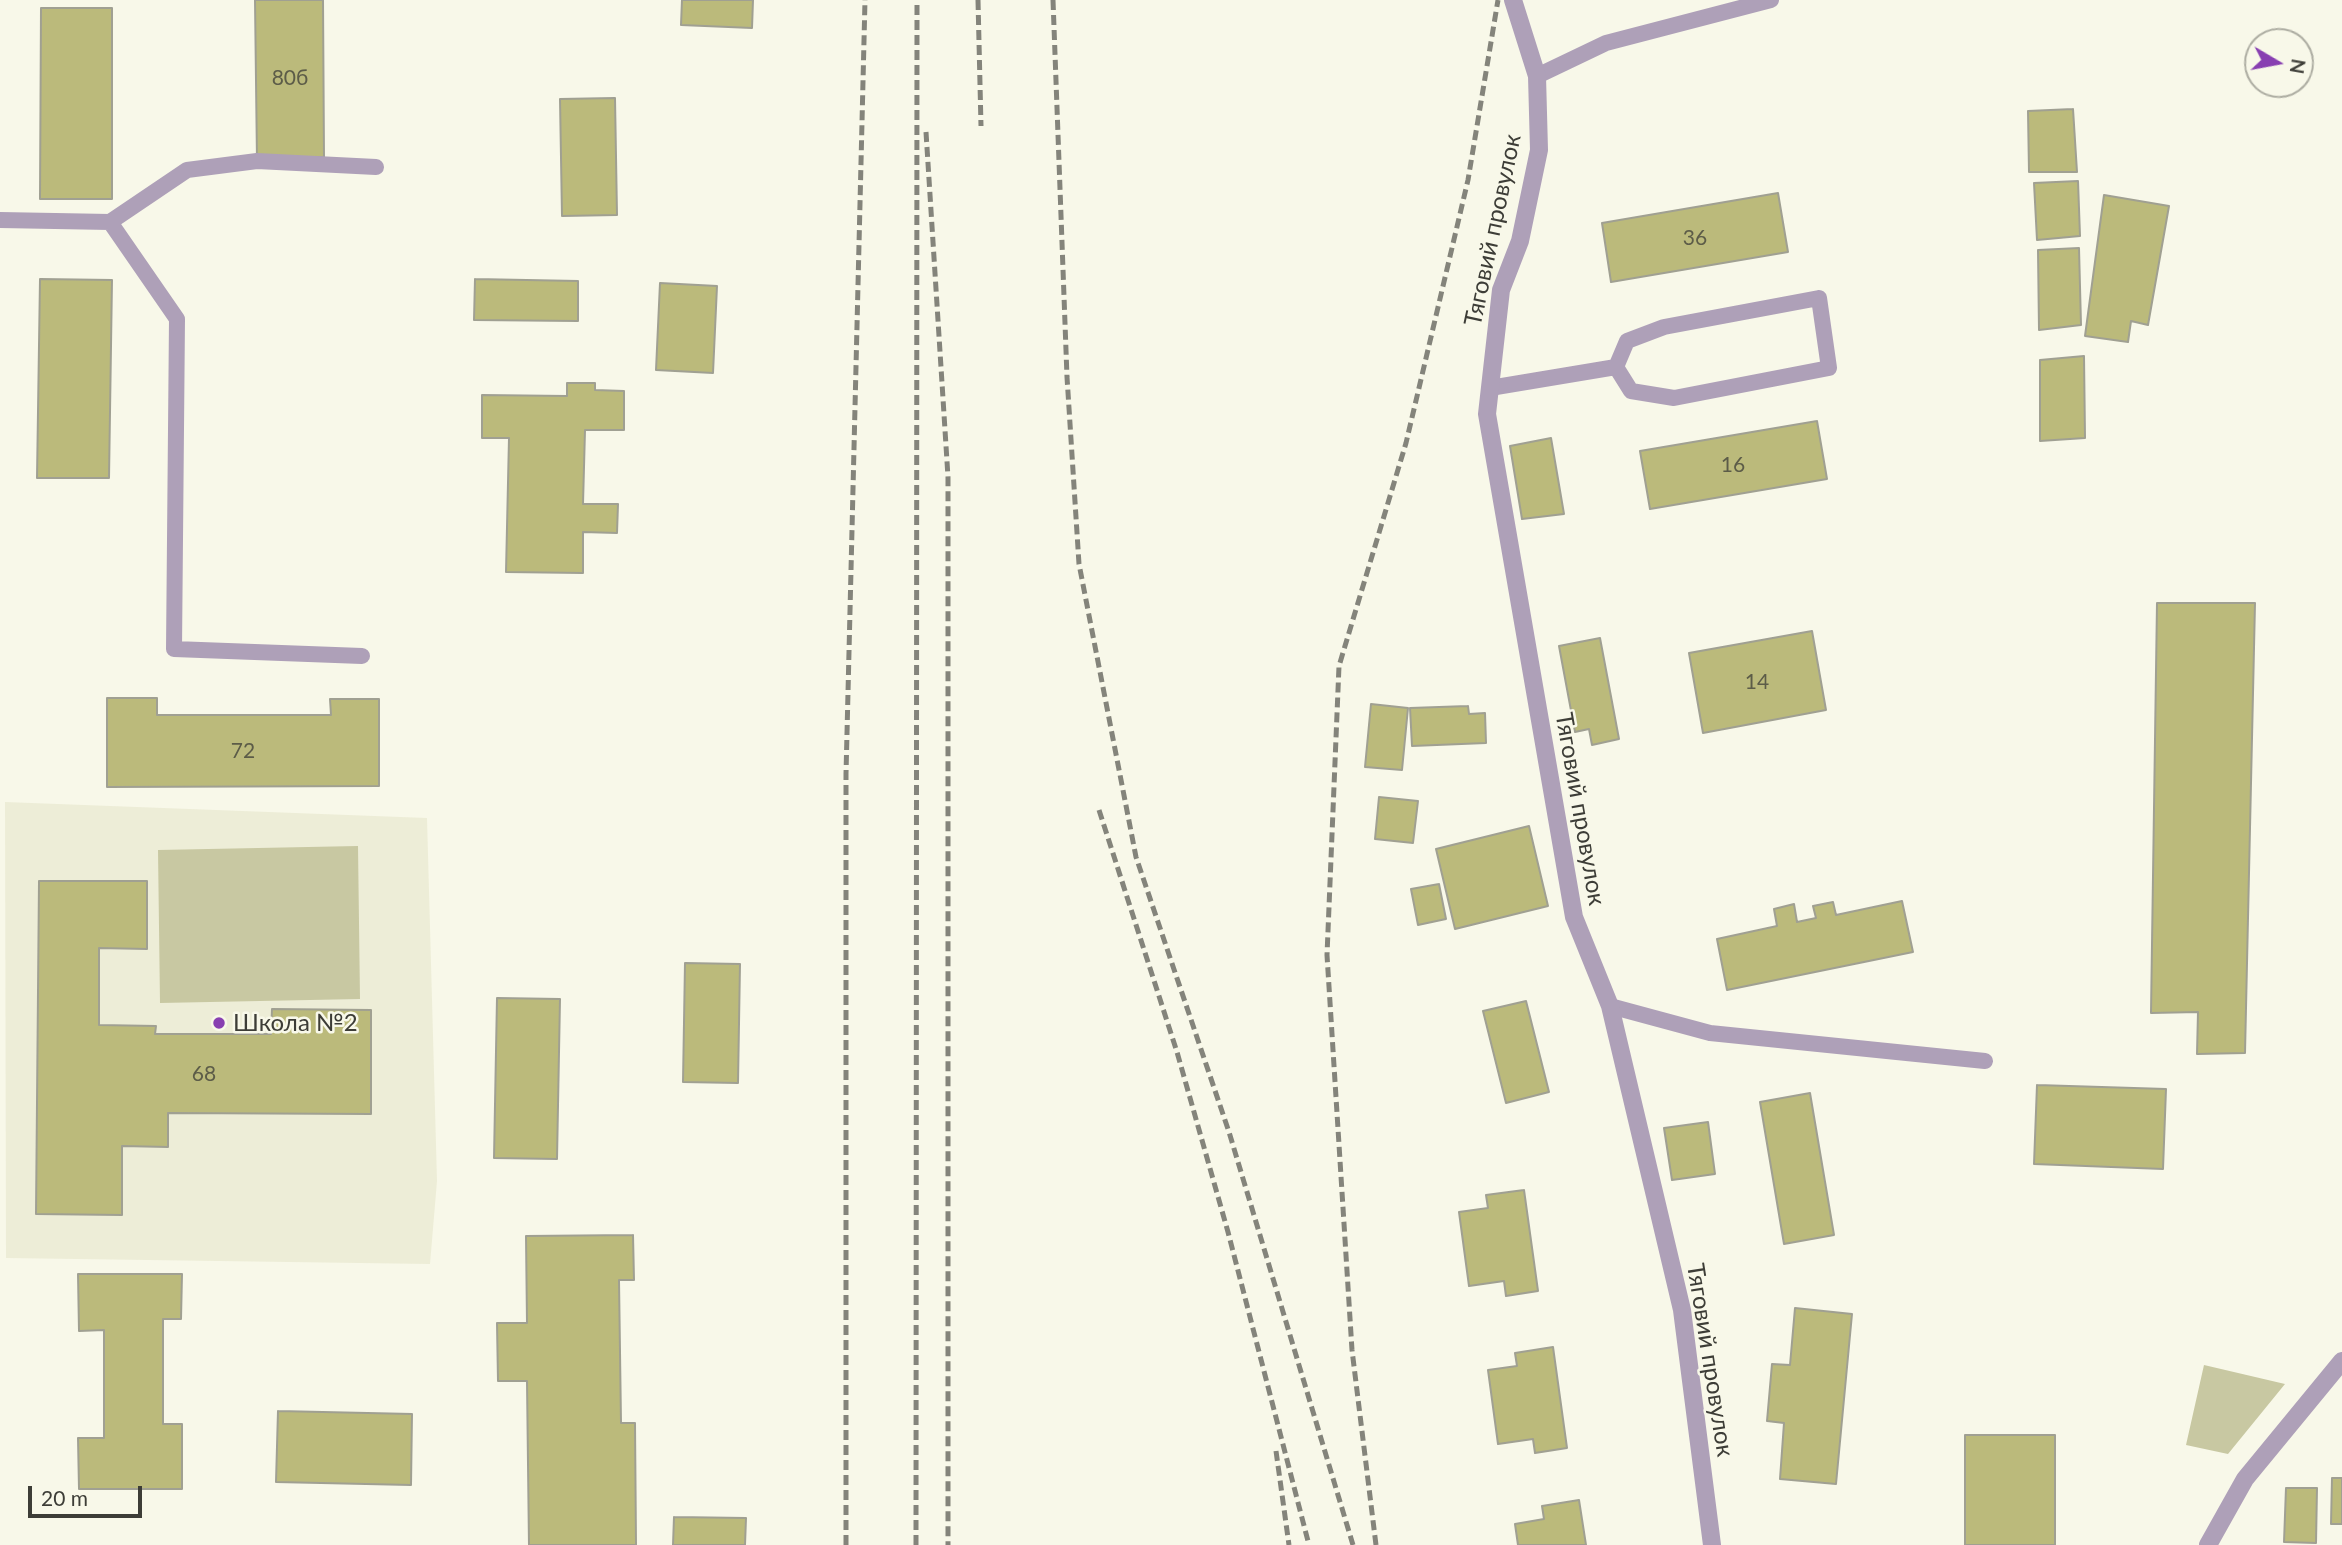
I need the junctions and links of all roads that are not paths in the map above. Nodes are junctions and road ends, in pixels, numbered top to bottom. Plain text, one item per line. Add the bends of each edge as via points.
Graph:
1 (1513, 0) edge
2 (1771, 0) edge
3 (1537, 75) junction
4 (376, 167) dead end
5 (0, 220) edge
6 (110, 222) junction
7 (1616, 368) junction
8 (1490, 388) junction
9 (362, 656) dead end
10 (1610, 1006) junction
11 (1985, 1061) dead end
12 (2342, 1362) edge
13 (1712, 1545) edge
14 (2208, 1545) edge

1 - 3 street, Тяговий провулок
2 - 3 lane via 1606,43
3 - 8 street, Тяговий провулок via 1539,150 1520,241 1501,290
4 - 6 lane via 257,161 187,170
5 - 6 lane
6 - 9 lane via 177,319 174,649
7 - 7 lane via 1631,391 1674,398 1829,368 1819,298 1664,327 1627,341
7 - 8 lane
8 - 10 street, Тяговий провулок via 1486,414 1574,917
10 - 11 lane via 1710,1033
10 - 13 street, Тяговий провулок via 1682,1310
12 - 14 street via 2245,1479

